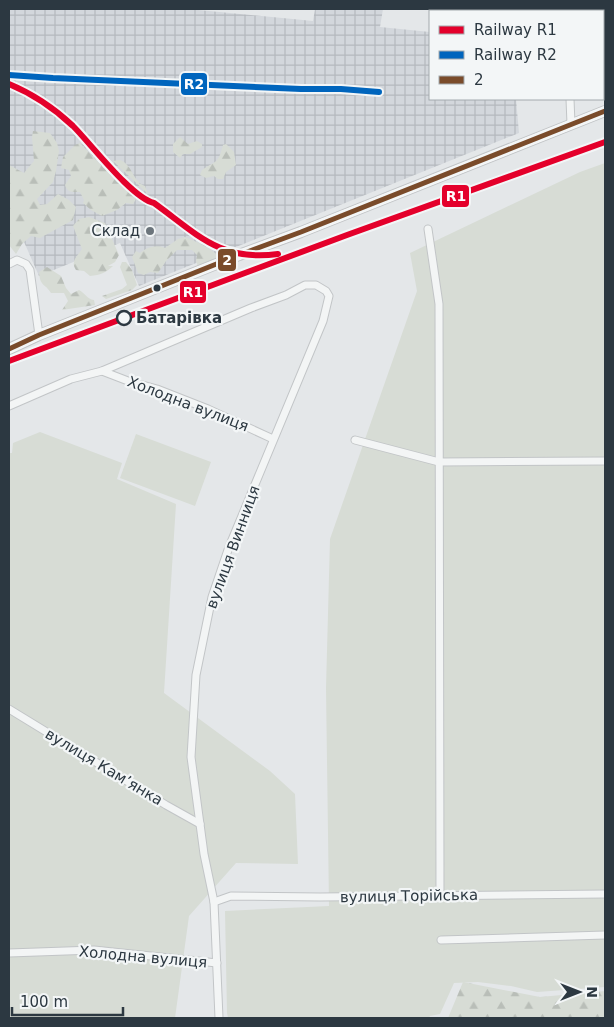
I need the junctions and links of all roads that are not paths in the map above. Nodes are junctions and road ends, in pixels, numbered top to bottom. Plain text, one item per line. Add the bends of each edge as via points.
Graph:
1 (570, 100) edge
2 (605, 111) edge
3 (571, 124) junction
4 (428, 229) dead end
5 (9, 264) edge
6 (329, 296) joint
7 (39, 335) junction
8 (9, 349) edge
9 (102, 371) junction
10 (9, 406) edge
11 (273, 439) junction
12 (355, 440) dead end
13 (605, 461) edge
14 (439, 462) junction
15 (9, 709) edge
16 (200, 824) junction
17 (605, 894) edge
18 (440, 895) junction
19 (214, 902) junction
20 (605, 935) edge
21 (441, 940) dead end
22 (9, 953) edge
23 (217, 963) junction
24 (219, 1018) edge

1 - 3 street
2 - 3 main road
3 - 7 main road
4 - 14 street via 439,304
5 - 7 street via 17,260 30,270
6 - 9 street, Холодна вулиця via 316,285 305,285
6 - 11 street, вулиця Винниця via 323,321
7 - 8 main road
9 - 10 street, Холодна вулиця via 71,379
9 - 11 street, Холодна вулиця via 208,409
11 - 16 street, вулиця Винниця via 229,547 203,635 196,675 191,756
12 - 14 street
13 - 14 street
14 - 18 street
15 - 16 street, вулиця Камʼянка
16 - 19 street, вулиця Винниця
17 - 18 street, вулиця Торійська
18 - 19 street, вулиця Торійська via 231,896
19 - 23 street, вулиця Винниця
20 - 21 street
22 - 23 street, Холодна вулиця via 94,950
23 - 24 street, вулиця Винниця

